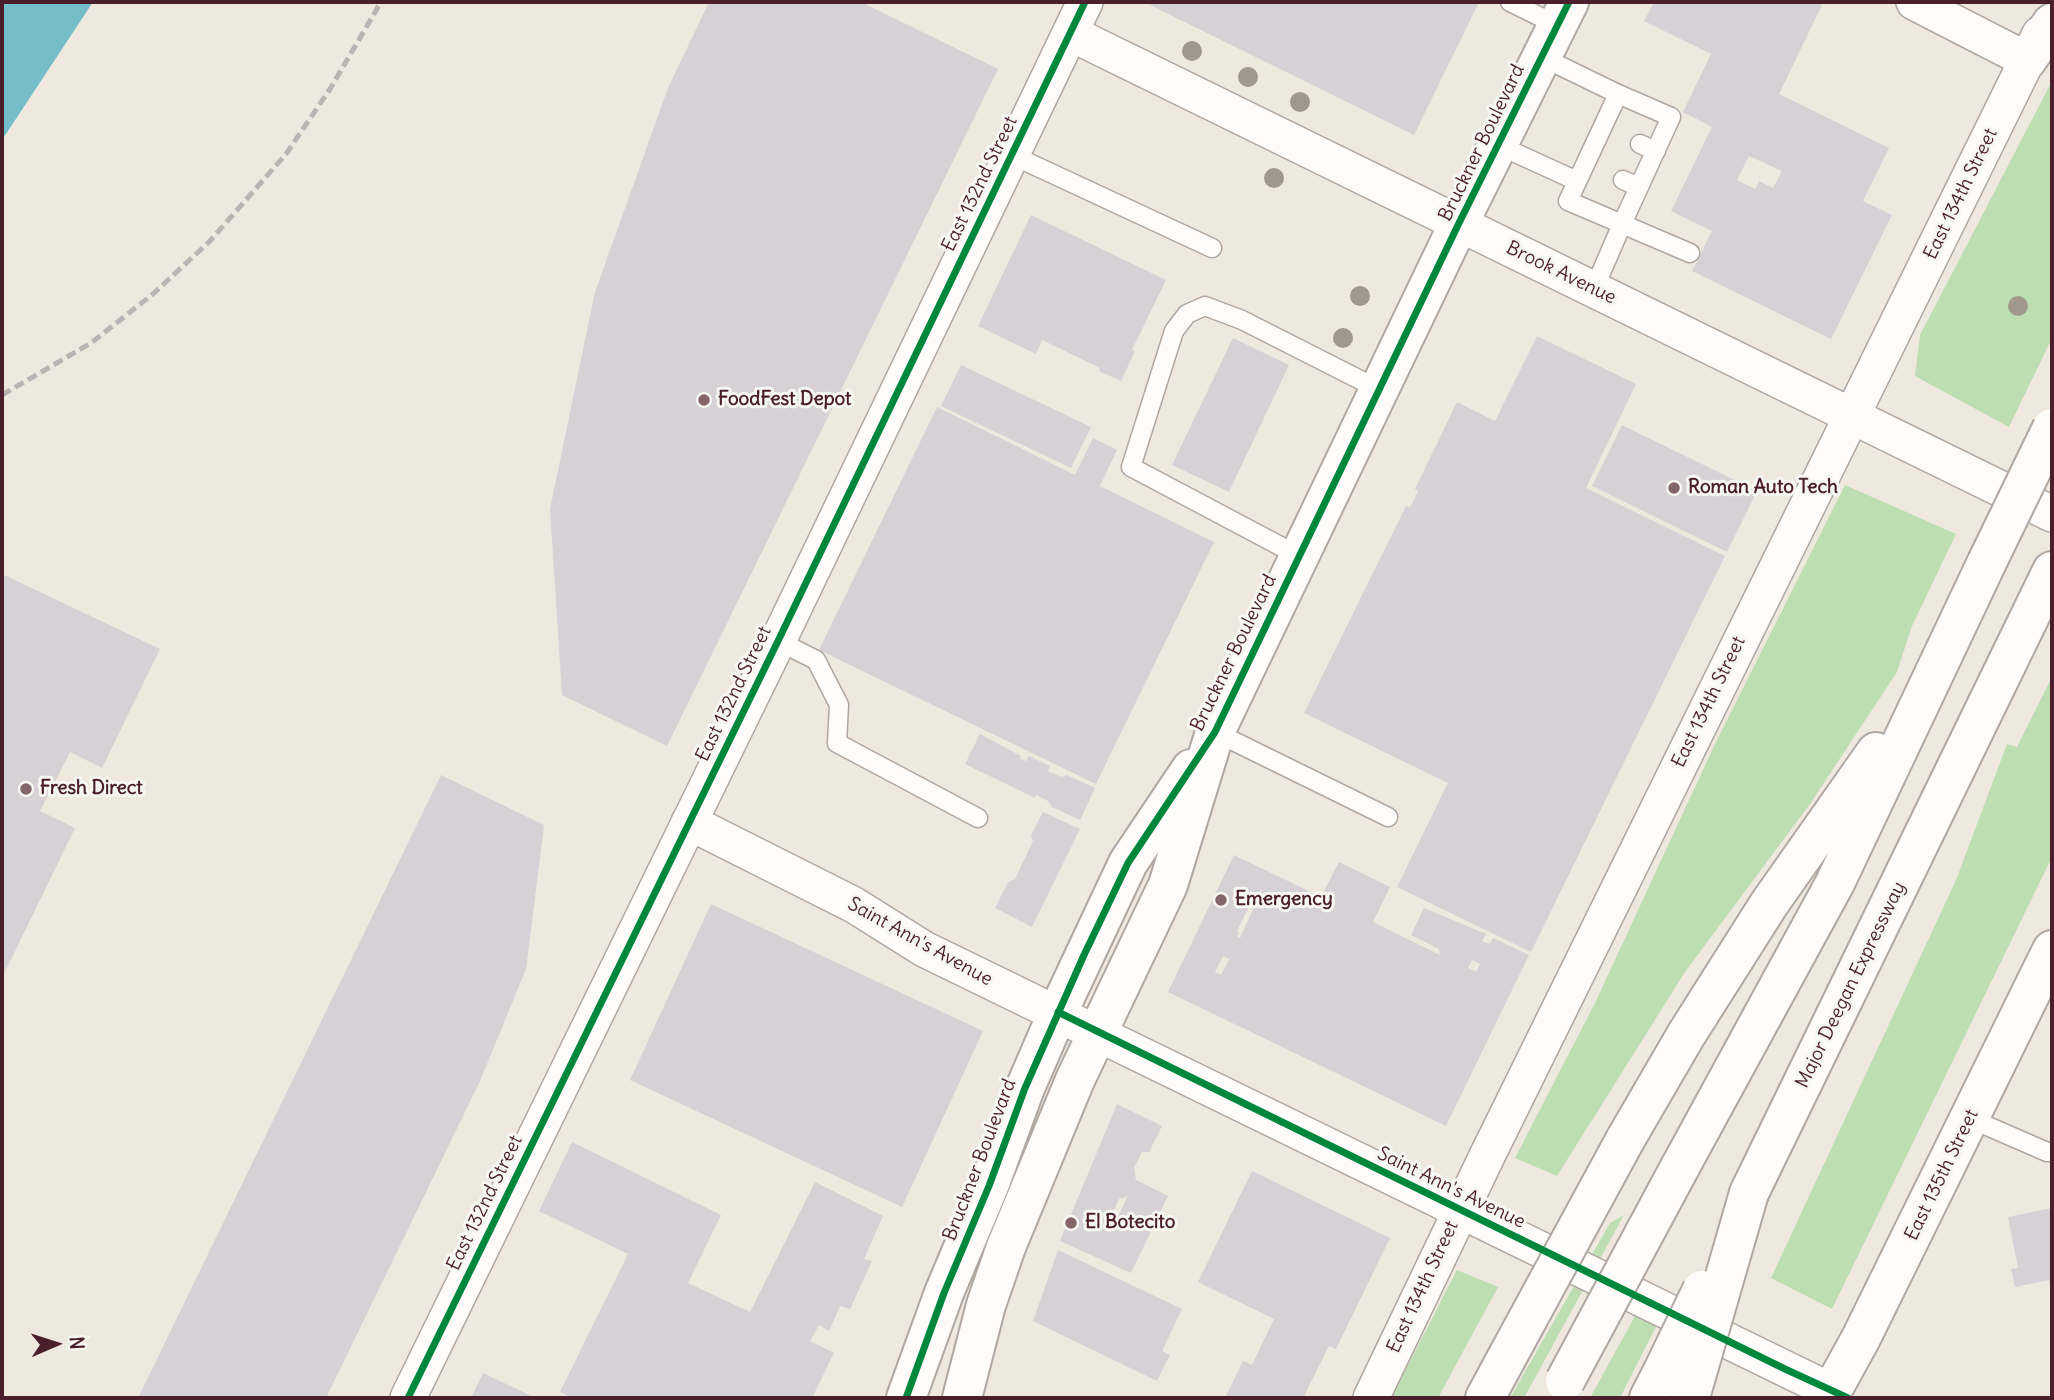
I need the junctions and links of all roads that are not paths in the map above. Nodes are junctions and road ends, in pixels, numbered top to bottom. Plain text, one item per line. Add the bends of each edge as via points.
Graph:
1 (1510, 2) edge
2 (1914, 2) edge
3 (2052, 9) edge
4 (1078, 17) edge
5 (2052, 23) edge
6 (1556, 28) edge
7 (2027, 60) junction
8 (1618, 94) junction
9 (1498, 145) junction
10 (1012, 155) junction
11 (1577, 181) junction
12 (1459, 223) junction
13 (1622, 224) junction
14 (1212, 248) dead end
15 (1690, 253) dead end
16 (1594, 289) junction
17 (1380, 390) junction
18 (1851, 415) junction
19 (2052, 428) edge
20 (2052, 514) edge
21 (1298, 556) junction
22 (2048, 580) edge
23 (778, 641) junction
24 (1933, 673) junction
25 (1215, 732) junction
26 (1388, 817) dead end
27 (978, 818) dead end
28 (689, 822) junction
29 (2052, 950) edge
30 (1058, 1012) junction
31 (1098, 1032) junction
32 (1969, 1118) junction
33 (2052, 1152) edge
34 (1460, 1210) junction
35 (1560, 1390) edge
36 (1673, 1391) edge
37 (1830, 1395) edge
38 (408, 1398) edge
39 (906, 1398) edge
40 (962, 1398) edge
41 (1371, 1398) edge
42 (1485, 1398) edge

1 - 6 lane
2 - 7 street
3 - 7 street, East 134th Street
4 - 10 street, East 132nd Street
4 - 12 street, Brook Avenue
5 - 7 main road
6 - 8 lane
6 - 9 main road, Bruckner Boulevard
7 - 18 street, East 134th Street
8 - 11 lane via 1609,132 1593,167
8 - 13 lane via 1671,117 1648,147 1631,184
9 - 11 lane
9 - 12 main road, Bruckner Boulevard
10 - 14 lane
10 - 23 street, East 132nd Street
11 - 13 lane via 1568,201
12 - 16 street, Brook Avenue
12 - 17 main road, Bruckner Boulevard
13 - 15 lane
13 - 16 lane
16 - 18 street, Brook Avenue
17 - 21 main road, Bruckner Boulevard
17 - 21 lane via 1205,306 1187,314 1174,331 1131,467
18 - 20 street, Brook Avenue
18 - 34 street, East 134th Street
19 - 24 main road, bridge
21 - 25 main road, Bruckner Boulevard
22 - 36 main road, Major Deegan Expressway, bridge via 1749,1193
23 - 27 lane via 816,660 839,705 837,743
23 - 28 street, East 132nd Street
24 - 35 main road, bridge via 1835,883
24 - 42 main road, bridge via 1769,904 1679,1045
25 - 26 lane
25 - 30 main road, Bruckner Boulevard via 1128,863
25 - 31 main road, Bruckner Boulevard via 1168,885
28 - 30 street, Saint Ann's Avenue via 854,905 924,948
28 - 38 street, East 132nd Street
29 - 32 main road, East 135th Street
30 - 31 street, Saint Ann's Avenue
30 - 39 main road, Bruckner Boulevard
31 - 34 street, Saint Ann's Avenue
31 - 40 main road, Bruckner Boulevard via 1006,1247
32 - 33 lane
32 - 37 main road, East 135th Street
34 - 37 street, Saint Ann's Avenue
34 - 41 street, East 134th Street

